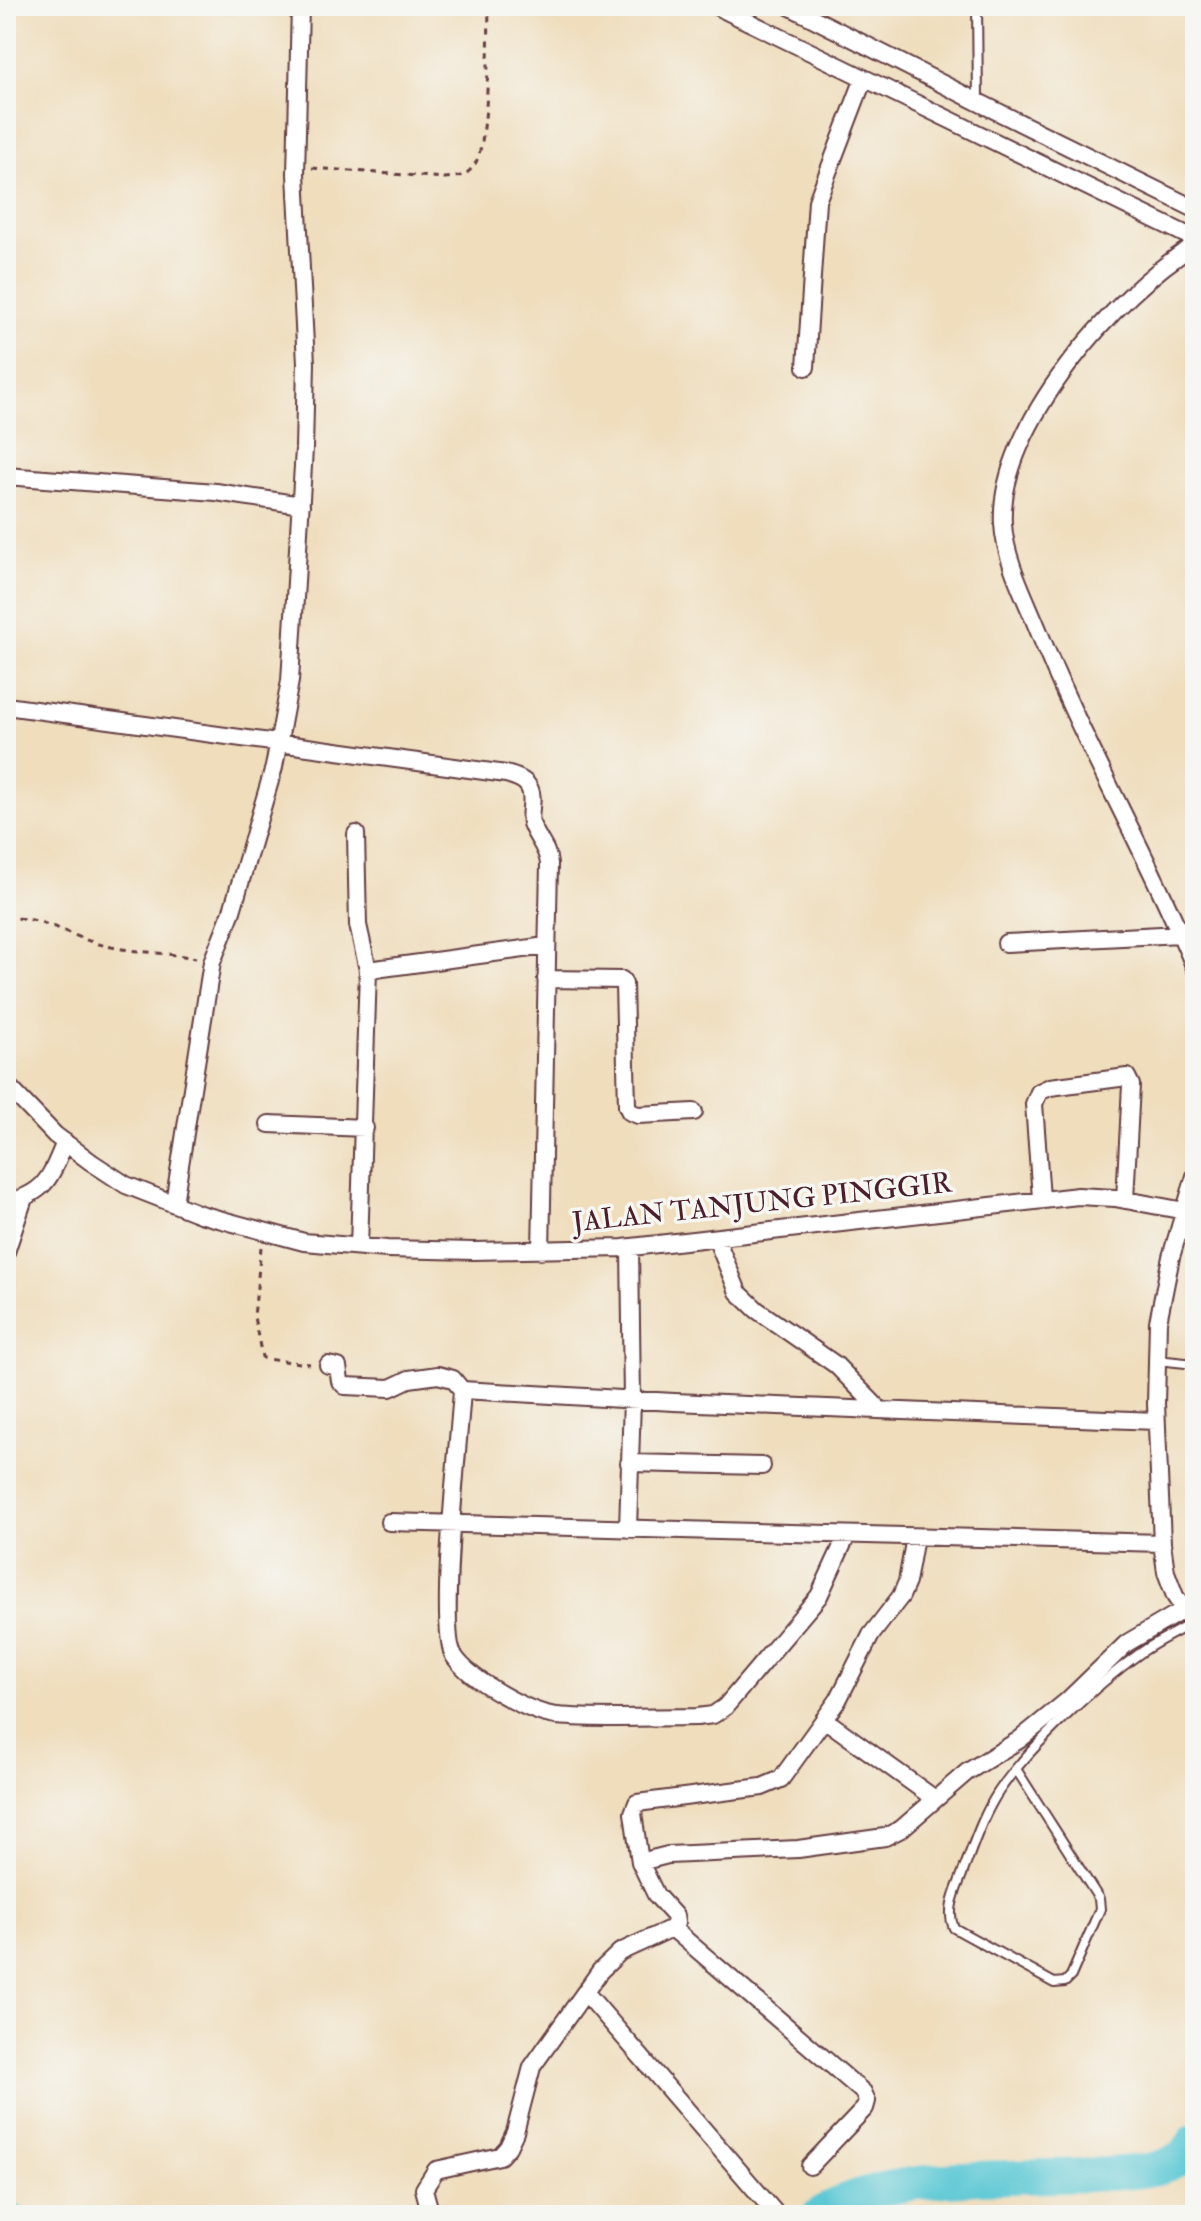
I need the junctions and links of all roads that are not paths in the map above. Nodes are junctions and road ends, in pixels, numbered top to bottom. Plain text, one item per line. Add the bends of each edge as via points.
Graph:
1 (300, 6) edge
2 (716, 6) edge
3 (789, 6) edge
4 (977, 6) edge
5 (864, 78) junction
6 (978, 102) junction
7 (1195, 209) edge
8 (1195, 242) edge
9 (806, 367) dead end
10 (6, 476) edge
11 (301, 505) junction
12 (6, 706) edge
13 (279, 744) junction
14 (356, 834) dead end
15 (1180, 934) junction
16 (1006, 943) dead end
17 (546, 946) junction
18 (1195, 968) edge
19 (368, 970) junction
20 (546, 979) junction
21 (6, 1084) edge
22 (694, 1112) dead end
23 (269, 1124) dead end
24 (365, 1128) junction
25 (65, 1142) junction
26 (1195, 1176) edge
27 (24, 1198) junction
28 (1041, 1198) junction
29 (1125, 1200) junction
30 (6, 1203) edge
31 (174, 1203) junction
32 (1185, 1211) junction
33 (716, 1238) junction
34 (359, 1247) junction
35 (630, 1248) junction
36 (541, 1251) junction
37 (6, 1252) edge
38 (1156, 1360) junction
39 (1195, 1364) edge
40 (328, 1365) road end
41 (462, 1390) junction
42 (632, 1399) junction
43 (878, 1408) junction
44 (1156, 1421) junction
45 (629, 1463) junction
46 (762, 1466) dead end
47 (389, 1522) dead end
48 (452, 1524) junction
49 (628, 1529) junction
50 (847, 1535) junction
51 (915, 1537) junction
52 (1162, 1543) junction
53 (1190, 1620) edge
54 (824, 1719) junction
55 (1016, 1769) junction
56 (935, 1799) junction
57 (640, 1862) junction
58 (672, 1928) junction
59 (586, 1993) junction
60 (810, 2166) dead end
61 (431, 2215) edge
62 (777, 2215) edge

1 - 11 street via 296,167 306,363
2 - 5 street
3 - 6 street
4 - 6 lane
5 - 8 street
5 - 9 street via 817,201
6 - 7 street
8 - 15 street via 1121,302 1049,391 1019,446 1002,508 1015,573 1052,665
10 - 11 street via 216,492
11 - 13 street via 290,681
12 - 13 street
13 - 17 street via 520,779 529,786 530,819 548,854
13 - 31 street via 232,911 212,962
14 - 19 street via 358,925
15 - 16 street
15 - 18 street
17 - 19 street
17 - 20 street
19 - 24 street
20 - 22 street via 622,980 630,1112
20 - 36 street
21 - 25 street, JALAN TANJUNG PINGGIR
23 - 24 street
24 - 34 street
25 - 27 street via 49,1180
25 - 31 street, JALAN TANJUNG PINGGIR via 126,1185
26 - 32 street
27 - 30 street
27 - 37 street
28 - 29 street, JALAN TANJUNG PINGGIR
28 - 29 street via 1034,1104 1039,1092 1127,1077 1131,1085
28 - 33 street, JALAN TANJUNG PINGGIR
29 - 32 street, JALAN TANJUNG PINGGIR
31 - 34 street, JALAN TANJUNG PINGGIR via 304,1242
32 - 38 street via 1171,1257
33 - 35 street, JALAN TANJUNG PINGGIR
33 - 43 street via 738,1292 836,1365
34 - 36 street, JALAN TANJUNG PINGGIR
35 - 36 street, JALAN TANJUNG PINGGIR
35 - 42 street
38 - 39 lane
38 - 44 street
40 - 41 street via 338,1367 345,1386 390,1388 438,1375 453,1379
41 - 42 street
41 - 48 street
42 - 43 street
42 - 45 street
43 - 44 street
44 - 52 street
45 - 46 street
45 - 49 street
47 - 48 street
48 - 49 street
48 - 50 street via 448,1619 454,1656 518,1704 555,1716 713,1715 819,1596
49 - 50 street
50 - 51 street
51 - 52 street
51 - 54 street via 901,1596 871,1635
52 - 53 street via 1166,1572
53 - 55 lane via 1107,1679
53 - 56 street via 1127,1643 1067,1701
54 - 56 street
54 - 57 street via 772,1784 637,1803 633,1813
55 - 55 lane via 1099,1899 1100,1909 1071,1976 1060,1983 951,1922 953,1901 979,1828
56 - 57 street via 885,1837 798,1849 668,1855
57 - 58 street via 656,1895 675,1916
58 - 59 street via 620,1952
58 - 60 street via 863,2092 865,2108
59 - 61 street via 532,2067 508,2147 487,2161 436,2170 424,2189
59 - 62 street

